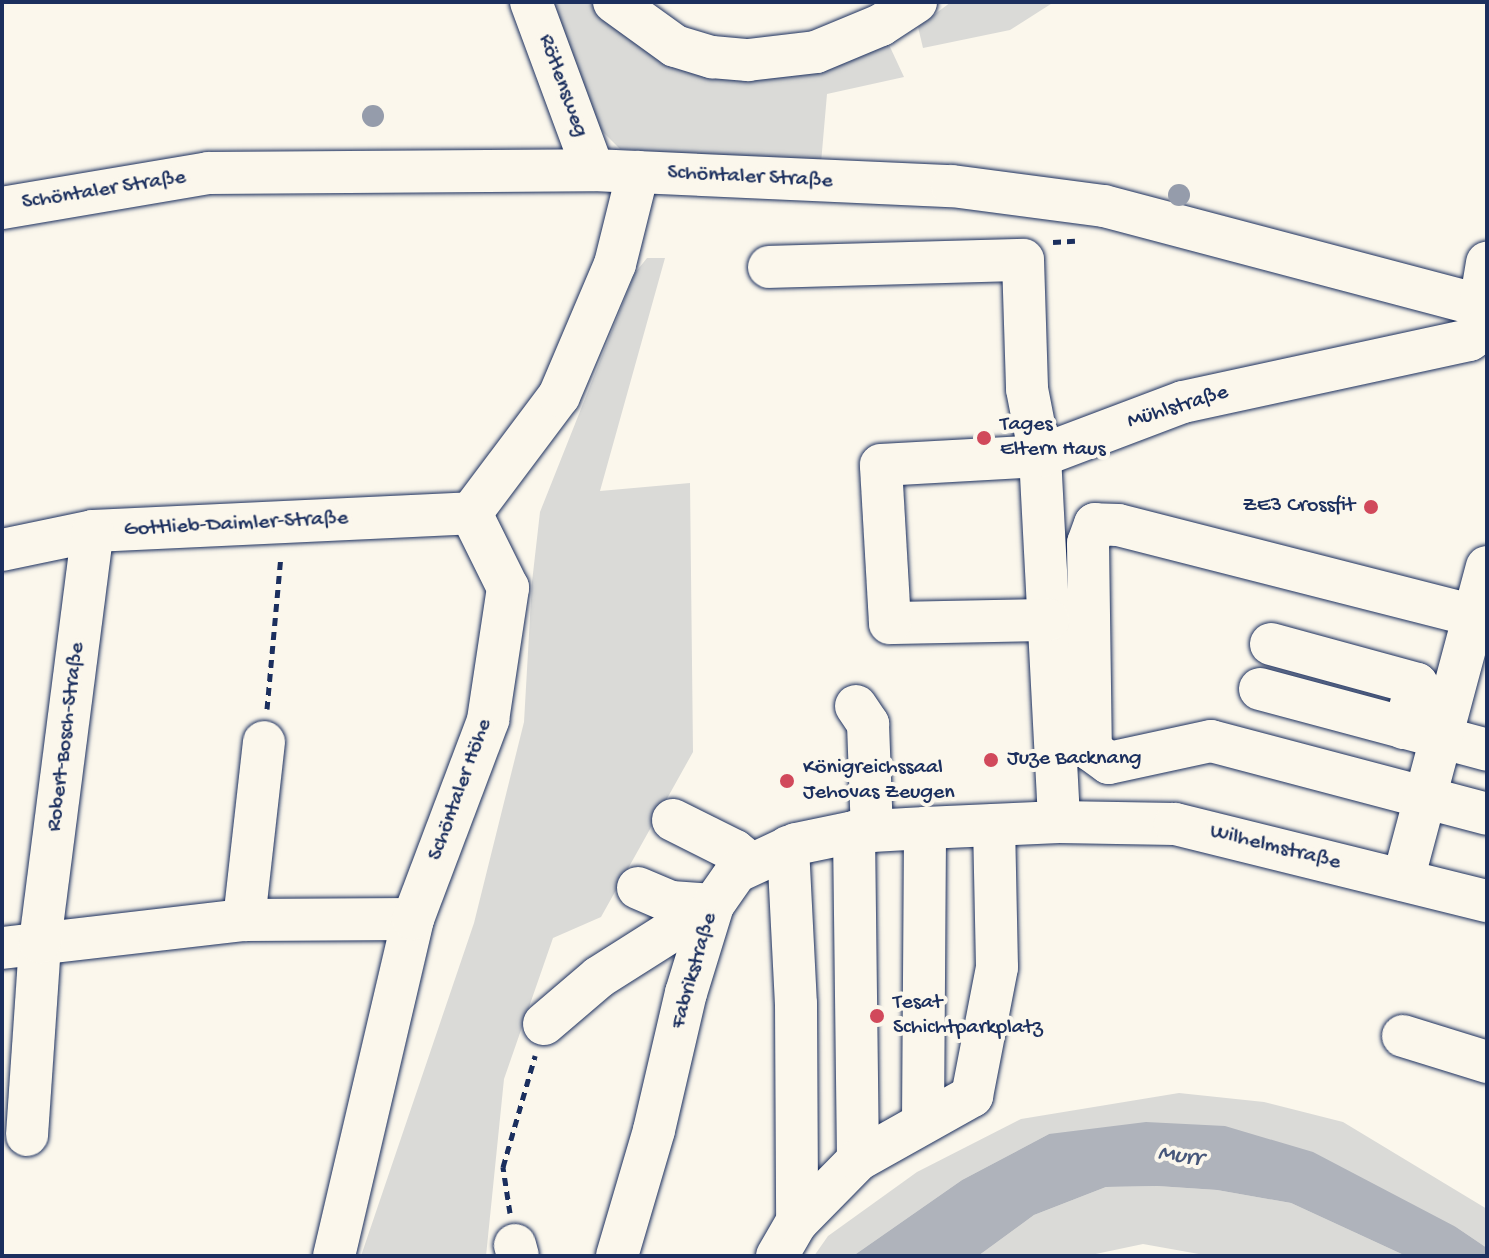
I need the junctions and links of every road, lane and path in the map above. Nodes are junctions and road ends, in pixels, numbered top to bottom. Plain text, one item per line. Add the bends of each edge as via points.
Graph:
1 (531, 2) edge
2 (614, 2) edge
3 (916, 2) edge
4 (593, 170) junction
5 (638, 172) junction
6 (2, 208) edge
7 (1487, 263) edge
8 (769, 267) dead end
9 (1485, 313) edge
10 (1040, 456) junction
11 (471, 513) junction
12 (284, 523) junction
13 (93, 531) junction
14 (2, 550) edge
15 (1487, 567) edge
16 (1480, 618) edge
17 (1048, 620) junction
18 (1271, 644) dead end
19 (1487, 675) edge
20 (1260, 689) dead end
21 (856, 706) dead end
22 (1450, 740) edge
23 (264, 742) joint
24 (1424, 798) junction
25 (1487, 814) edge
26 (673, 820) dead end
27 (1059, 822) junction
28 (994, 825) junction
29 (925, 828) junction
30 (863, 832) junction
31 (788, 847) junction
32 (750, 863) junction
33 (1403, 880) junction
34 (638, 888) dead end
35 (1487, 901) edge
36 (713, 905) junction
37 (413, 919) junction
38 (244, 920) junction
39 (21, 945) edge
40 (544, 1024) joint
41 (1403, 1036) dead end
42 (1487, 1062) edge
43 (923, 1122) junction
44 (27, 1135) dead end
45 (858, 1160) junction
46 (787, 1239) edge
47 (517, 1251) edge
48 (334, 1256) edge
49 (617, 1256) edge

1 - 4 street, Rötlensweg
2 - 3 street via 675,46 748,60 816,52 881,25
4 - 5 street, Schöntaler Straße
4 - 6 street, Schöntaler Straße via 208,173
5 - 9 street, Schöntaler Straße via 952,186 1104,206
5 - 11 street via 615,264 559,396
7 - 9 street
8 - 10 street via 1023,260 1027,389
9 - 10 street, Mühlstraße via 1469,340 1183,402
10 - 17 street
10 - 17 street, Mühlstraße via 881,465 890,623
11 - 12 street, Gottlieb-Daimler-Straße
11 - 37 street, Schöntaler Höhe via 508,588 488,720
12 - 13 street, Gottlieb-Daimler-Straße
12 - 23 path
13 - 14 street, Gottlieb-Daimler-Straße
13 - 39 street, Robert-Bosch-Straße
15 - 16 street
16 - 22 street
16 - 24 street via 1143,531 1095,524 1090,532 1091,750 1109,763 1211,741
17 - 27 street
18 - 22 street via 1417,684
19 - 22 street
20 - 22 street
21 - 30 street via 868,724
22 - 24 street
23 - 38 street
24 - 25 street
24 - 33 street
26 - 32 street
27 - 28 street, Fabrikstraße
27 - 33 street, Wilhelmstraße via 1175,824
28 - 29 street, Fabrikstraße
28 - 43 street via 997,967 972,1096
29 - 30 street, Fabrikstraße
29 - 43 street
30 - 31 street, Fabrikstraße
30 - 45 street
31 - 32 street, Fabrikstraße
31 - 46 street via 796,1004
32 - 36 street, Fabrikstraße via 736,872
33 - 35 street, Wilhelmstraße
34 - 36 street via 671,902
36 - 40 street via 599,977
36 - 49 street, Fabrikstraße
37 - 38 street
37 - 48 street, Schöntaler Höhe
38 - 39 street
39 - 44 street, Robert-Bosch-Straße
40 - 47 path via 503,1167
41 - 42 street
43 - 45 street
45 - 46 street

